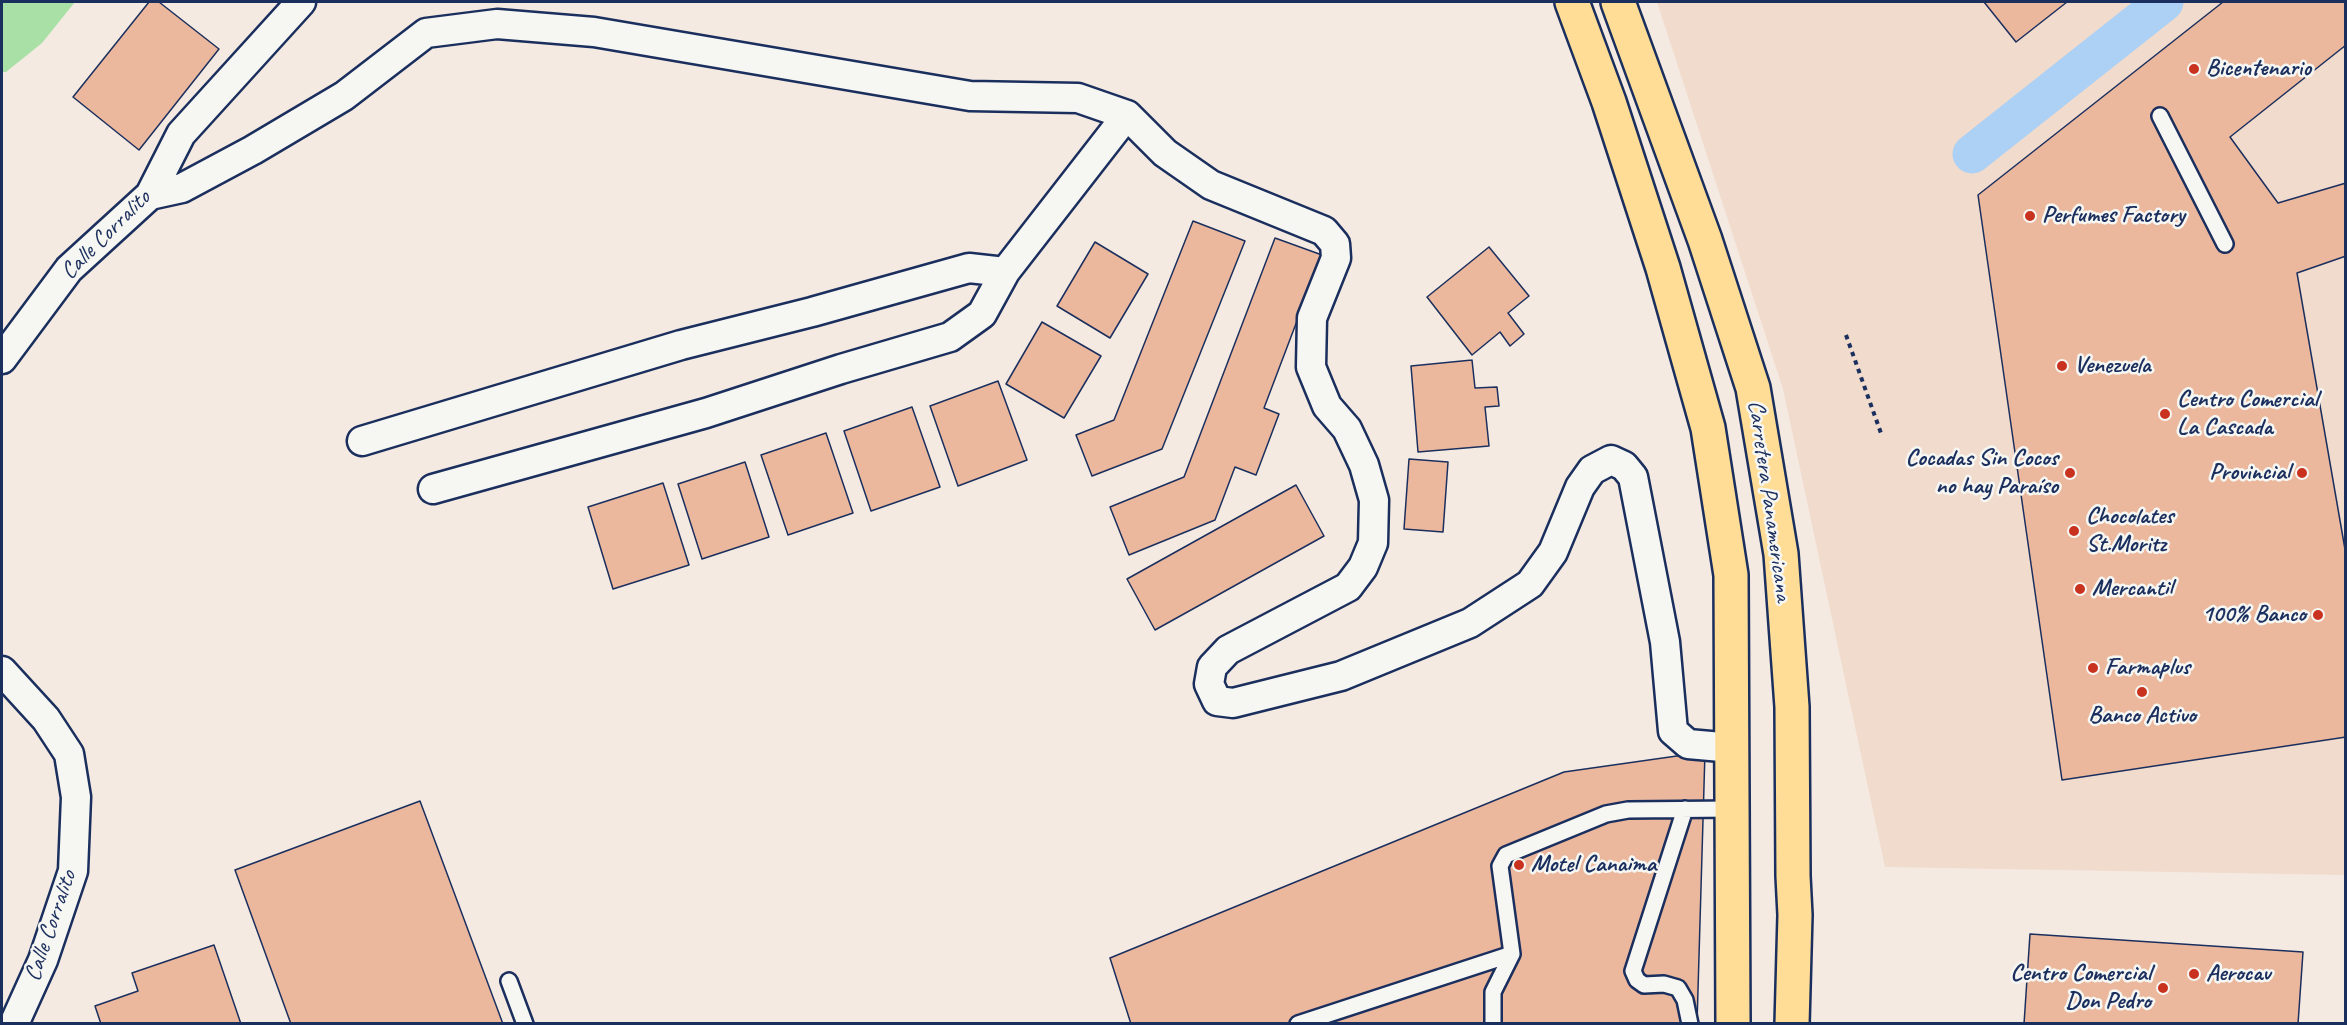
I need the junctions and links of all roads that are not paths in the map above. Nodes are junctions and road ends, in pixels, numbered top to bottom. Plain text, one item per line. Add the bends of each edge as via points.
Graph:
1 (301, 2) edge
2 (1572, 2) edge
3 (1618, 2) edge
4 (1127, 115) junction
5 (2160, 116) dead end
6 (150, 195) junction
7 (2225, 244) dead end
8 (1005, 272) junction
9 (2, 359) edge
10 (362, 441) dead end
11 (433, 489) dead end
12 (2, 671) edge
13 (1733, 748) junction
14 (1685, 809) junction
15 (1732, 809) junction
16 (1512, 954) junction
17 (508, 981) dead end
18 (14, 1023) edge
19 (525, 1023) edge
20 (1298, 1023) edge
21 (1493, 1023) edge
22 (1690, 1023) edge
23 (1733, 1023) edge
24 (1791, 1023) edge

1 - 6 street, Calle Corralito via 181,134
2 - 13 main road, Carretera Panamericana via 1652,235 1708,428 1731,575
3 - 24 main road, Carretera Panamericana via 1706,240 1753,388 1781,554 1792,707 1795,915
4 - 6 street via 1077,98 970,96 594,32 497,24 426,33 344,96 253,150 182,188
4 - 8 street
4 - 13 street via 1165,153 1211,185 1324,231 1335,244 1336,258 1312,318 1311,367 1327,406 1347,429 1364,465 1374,500 1373,543 1363,567 1348,587 1228,650 1212,667 1209,684 1217,701 1233,703 1341,676 1470,623 1530,584 1553,552 1586,478 1611,460 1624,466 1633,477 1665,642 1673,731 1688,744
5 - 7 lane
6 - 9 street, Calle Corralito via 69,269
8 - 10 street via 969,268 681,345
8 - 11 street via 982,314 950,337 706,413
12 - 18 street, Calle Corralito via 46,719 69,754 76,797 73,871 43,960
13 - 15 main road, Carretera Panamericana
14 - 15 lane
14 - 16 lane via 1606,814 1506,855 1500,866
14 - 22 lane via 1633,971 1644,985 1678,988
15 - 23 main road, Carretera Panamericana
16 - 20 lane
16 - 21 lane via 1493,992
17 - 19 lane

